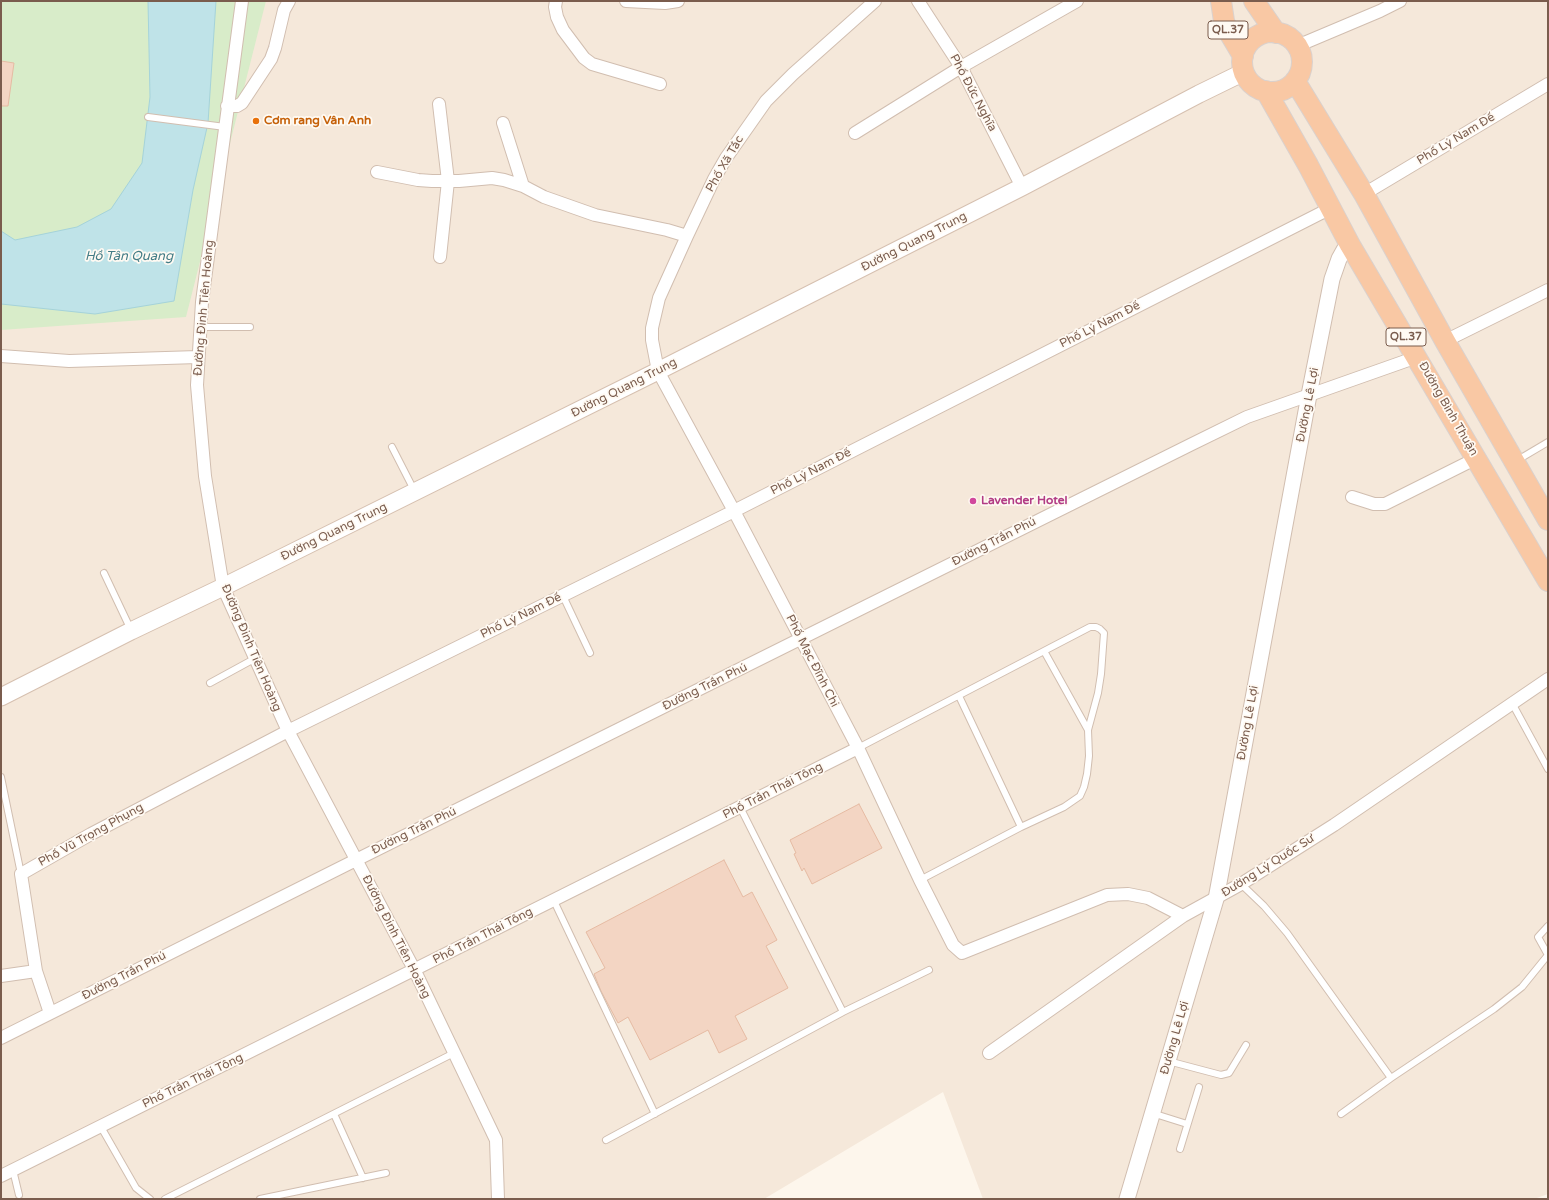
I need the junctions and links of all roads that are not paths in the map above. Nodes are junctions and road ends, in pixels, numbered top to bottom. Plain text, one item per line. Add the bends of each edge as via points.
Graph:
1 (242, 1) edge
2 (289, 1) edge
3 (556, 1) edge
4 (629, 1) edge
5 (678, 1) edge
6 (875, 1) edge
7 (918, 1) edge
8 (1077, 1) edge
9 (1221, 1) edge
10 (1254, 1) edge
11 (1400, 1) edge
12 (1381, 6) edge
13 (1276, 33) junction
14 (1297, 46) junction
15 (1244, 64) junction
16 (961, 67) junction
17 (1295, 81) junction
18 (660, 84) dead end
19 (1548, 84) edge
20 (1266, 92) junction
21 (440, 104) dead end
22 (227, 106) junction
23 (148, 116) dead end
24 (504, 123) dead end
25 (225, 127) junction
26 (855, 133) dead end
27 (377, 172) dead end
28 (448, 181) junction
29 (523, 186) junction
30 (1022, 187) junction
31 (1364, 194) junction
32 (1331, 208) junction
33 (687, 236) junction
34 (1350, 245) junction
35 (440, 257) dead end
36 (1548, 290) edge
37 (200, 327) junction
38 (250, 327) dead end
39 (1445, 341) junction
40 (1, 356) edge
41 (1417, 357) junction
42 (198, 358) junction
43 (658, 371) junction
44 (1309, 395) junction
45 (1548, 442) edge
46 (392, 447) dead end
47 (1477, 458) junction
48 (1515, 462) junction
49 (415, 492) junction
50 (1352, 497) dead end
51 (734, 511) junction
52 (1548, 520) edge
53 (104, 573) dead end
54 (1548, 581) edge
55 (223, 587) junction
56 (563, 596) junction
57 (132, 631) junction
58 (801, 639) junction
59 (1044, 651) junction
60 (590, 653) dead end
61 (254, 659) junction
62 (1548, 679) edge
63 (210, 683) dead end
64 (959, 696) junction
65 (1, 697) edge
66 (1512, 703) junction
67 (1088, 730) junction
68 (288, 732) junction
69 (858, 748) junction
70 (1548, 769) edge
71 (1, 777) edge
72 (740, 807) junction
73 (1021, 827) junction
74 (356, 860) junction
75 (21, 874) junction
76 (920, 880) junction
77 (1241, 884) junction
78 (1216, 899) junction
79 (554, 901) junction
80 (1183, 916) junction
81 (1548, 926) edge
82 (929, 970) dead end
83 (36, 971) junction
84 (415, 971) junction
85 (1, 976) edge
86 (843, 1012) junction
87 (50, 1013) junction
88 (1, 1038) edge
89 (1246, 1045) dead end
90 (454, 1053) junction
91 (989, 1053) dead end
92 (1168, 1062) junction
93 (1391, 1078) junction
94 (1199, 1087) dead end
95 (1152, 1113) junction
96 (334, 1114) junction
97 (655, 1114) junction
98 (1341, 1114) dead end
99 (1187, 1124) junction
100 (101, 1127) junction
101 (606, 1140) dead end
102 (1180, 1149) dead end
103 (13, 1170) junction
104 (386, 1173) dead end
105 (1, 1176) edge
106 (363, 1178) junction
107 (20, 1195) dead end
108 (141, 1197) edge
109 (150, 1199) edge
110 (165, 1199) edge
111 (260, 1199) edge
112 (498, 1199) edge
113 (1127, 1199) edge

1 - 22 street, Đường Đinh Tiên Hoàng
2 - 22 street via 270,59 242,103
3 - 18 street via 557,18 584,58 592,64
4 - 5 street
6 - 33 street, Phố Xã Tắc via 766,101 726,158
7 - 16 street, Phố Đức Nghĩa
8 - 16 street
9 - 15 highway, QL.37 via 1224,21
10 - 13 highway, QL.37
11 - 12 street
12 - 14 street
13 - 14 highway via 1285,35
13 - 15 highway via 1259,36 1252,41 1247,48
14 - 17 highway via 1302,64
15 - 20 highway via 1253,85
15 - 30 main road, Đường Quang Trung via 1198,94
16 - 26 street
16 - 30 street, Phố Đức Nghĩa
17 - 20 highway via 1290,87
17 - 31 highway, QL.37
19 - 31 street, Phố Lý Nam Đế
20 - 32 highway, Đường Bình Thuận / QL.37
21 - 28 street
22 - 25 street, Đường Đinh Tiên Hoàng
23 - 25 lane
24 - 29 street
25 - 37 street, Đường Đinh Tiên Hoàng
27 - 28 street via 418,180
28 - 29 street via 492,178
28 - 35 street
29 - 33 street via 544,197 595,215
30 - 43 main road, Đường Quang Trung
31 - 39 highway, QL.37
32 - 34 highway, Đường Bình Thuận / QL.37
32 - 51 street, Phố Lý Nam Đế
33 - 43 street, Phố Xã Tắc via 654,315 652,340
34 - 41 highway, Đường Bình Thuận / QL.37
34 - 44 street, Đường Lê Lợi via 1336,265 1332,279
36 - 39 street
37 - 38 lane
37 - 42 street, Đường Đinh Tiên Hoàng
39 - 48 highway, QL.37
40 - 42 street via 69,361
41 - 44 street, Đường Trần Phú
41 - 47 highway, Đường Bình Thuận / QL.37
42 - 55 street, Đường Đinh Tiên Hoàng via 196,385 205,476
43 - 49 main road, Đường Quang Trung
43 - 51 street, Phố Mạc Đĩnh Chi
44 - 58 street, Đường Trần Phú via 1247,418 1190,444
44 - 78 street, Đường Lê Lợi
45 - 48 lane
46 - 49 lane
47 - 50 street via 1386,504 1374,504
47 - 54 highway, Đường Bình Thuận / QL.37
48 - 52 highway, QL.37
49 - 55 main road, Đường Quang Trung
51 - 56 street, Phố Lý Nam Đế
51 - 58 street, Phố Mạc Đĩnh Chi
53 - 57 lane
55 - 57 main road, Đường Quang Trung
55 - 61 street, Đường Đinh Tiên Hoàng
56 - 60 lane
56 - 68 street, Phố Lý Nam Đế
57 - 65 main road, Đường Quang Trung
58 - 69 street, Phố Mạc Đĩnh Chi
58 - 74 street, Đường Trần Phú
59 - 64 lane
59 - 67 lane
59 - 67 lane via 1090,627 1096,627 1104,633 1099,686
61 - 63 lane
61 - 68 street, Đường Đinh Tiên Hoàng
62 - 66 street, Đường Lý Quốc Sư
64 - 69 lane
64 - 73 lane
66 - 70 lane
66 - 77 street, Đường Lý Quốc Sư via 1334,825
67 - 73 lane via 1087,774 1080,796 1064,807
68 - 74 street, Đường Đinh Tiên Hoàng
68 - 75 street, Phố Vũ Trọng Phụng via 91,834
69 - 72 street, Phố Trần Thái Tông
69 - 76 street, Phố Mạc Đĩnh Chi
71 - 75 lane
72 - 79 street, Phố Trần Thái Tông
72 - 86 lane
73 - 76 lane
74 - 84 street, Đường Đinh Tiên Hoàng
74 - 87 street, Đường Trần Phú
75 - 83 street
76 - 80 street, Phố Mạc Đĩnh Chi via 953,944 962,953 1107,895 1128,894 1148,898
77 - 78 street, Đường Lý Quốc Sư
77 - 93 lane via 1287,933
78 - 80 street, Đường Lý Quốc Sư
78 - 92 street, Đường Lê Lợi
79 - 84 street, Phố Trần Thái Tông
79 - 97 lane
80 - 91 street, Đường Lý Quốc Sư
81 - 93 lane via 1538,937 1548,955 1522,987 1494,1009
82 - 86 lane
83 - 85 street
83 - 87 street
84 - 90 street, Đường Đinh Tiên Hoàng
84 - 100 street, Phố Trần Thái Tông
86 - 97 lane
87 - 88 street, Đường Trần Phú
89 - 92 lane via 1228,1073 1221,1075
90 - 96 lane
90 - 112 street, Đường Đinh Tiên Hoàng via 496,1140
92 - 95 street, Đường Lê Lợi
93 - 98 lane
94 - 99 lane
95 - 99 lane
95 - 113 street, Đường Lê Lợi
96 - 106 lane
96 - 110 lane
97 - 101 lane
99 - 102 lane
100 - 103 street, Phố Trần Thái Tông
100 - 108 lane
103 - 105 street, Phố Trần Thái Tông
103 - 107 lane
104 - 106 lane
106 - 111 lane
108 - 109 lane

